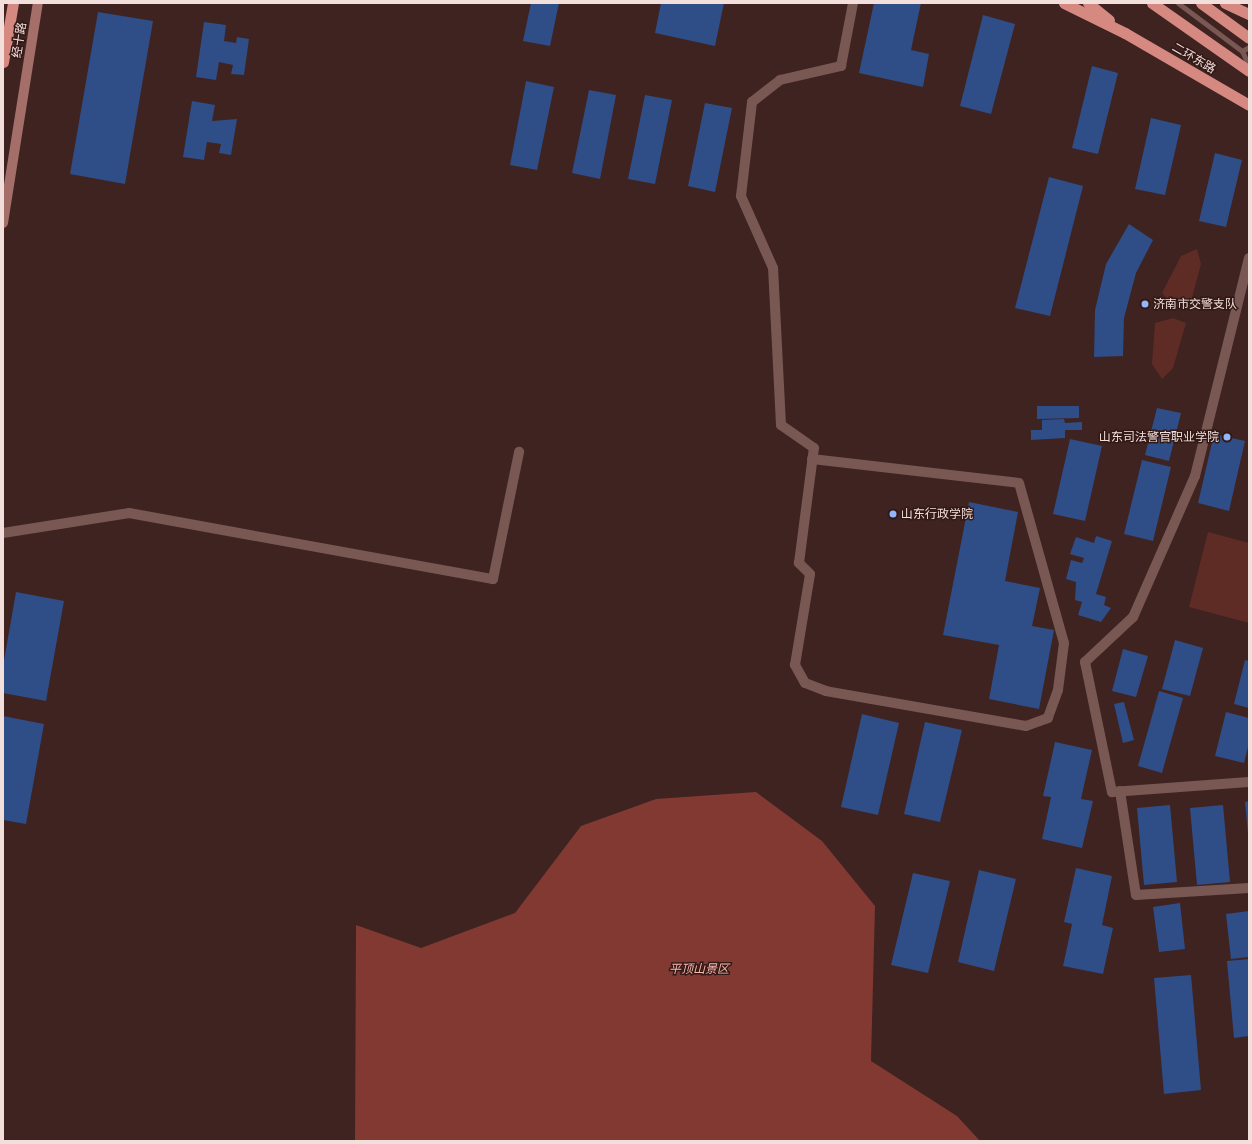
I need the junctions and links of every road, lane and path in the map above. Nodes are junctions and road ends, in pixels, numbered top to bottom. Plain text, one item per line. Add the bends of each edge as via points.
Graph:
1 (13, 3) edge
2 (38, 3) edge
3 (853, 3) edge
4 (1064, 3) edge
5 (1088, 3) edge
6 (1100, 3) edge
7 (1152, 3) edge
8 (1178, 3) edge
9 (1201, 3) edge
10 (1225, 3) edge
11 (1235, 3) edge
12 (1240, 3) edge
13 (1249, 13) edge
14 (1125, 33) junction
15 (1249, 38) edge
16 (1249, 47) edge
17 (1242, 51) junction
18 (3, 62) edge
19 (1249, 66) edge
20 (1249, 71) edge
21 (1249, 105) edge
22 (3, 222) edge
23 (1249, 258) edge
24 (520, 452) dead end
25 (812, 459) junction
26 (3, 533) edge
27 (1249, 782) edge
28 (1120, 791) junction
29 (1249, 888) edge

1 - 18 highway
2 - 22 main road, 经十路
3 - 25 street via 841,66 780,80 752,102 742,196 773,268 781,425 814,448
4 - 14 highway, 二环东路
5 - 14 highway
6 - 14 highway, 二环东路
7 - 20 highway
8 - 17 lane
9 - 15 highway
10 - 13 highway
11 - 13 highway
12 - 13 highway
14 - 21 highway, 二环东路
16 - 17 lane
17 - 19 lane
23 - 28 street via 1196,476 1134,617 1085,662 1112,792
24 - 26 street via 493,579 129,512
25 - 25 street via 799,564 810,574 795,665 805,683 826,690 1026,726 1048,718 1058,690 1064,643 1019,483
27 - 28 street
28 - 29 street via 1136,895

